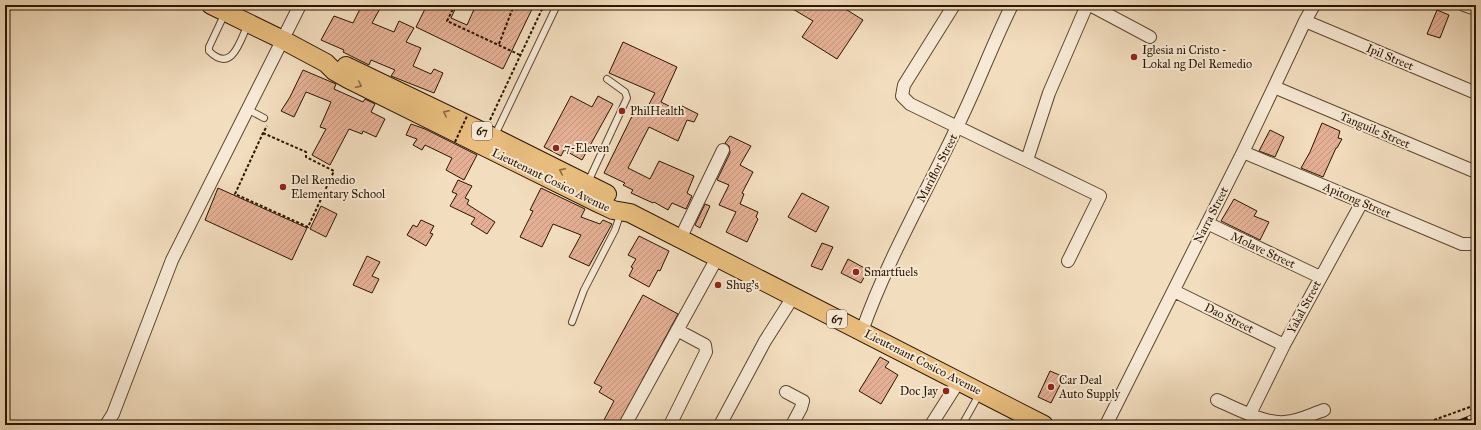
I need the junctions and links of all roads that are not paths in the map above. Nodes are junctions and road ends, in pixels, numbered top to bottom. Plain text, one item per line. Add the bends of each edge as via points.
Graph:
1 (300, 5) edge
2 (557, 5) edge
3 (954, 5) edge
4 (1012, 5) edge
5 (1087, 5) edge
6 (1090, 5) edge
7 (1314, 5) edge
8 (1464, 5) edge
9 (218, 8) edge
10 (1476, 9) edge
11 (1305, 21) junction
12 (248, 23) junction
13 (1150, 37) dead end
14 (283, 40) junction
15 (326, 63) junction
16 (607, 79) dead end
17 (1274, 87) junction
18 (1476, 93) edge
19 (249, 110) junction
20 (264, 118) road end
21 (958, 127) junction
22 (489, 134) junction
23 (723, 150) dead end
24 (1243, 152) junction
25 (1027, 160) junction
26 (1476, 172) edge
27 (587, 184) junction
28 (1362, 202) junction
29 (625, 210) junction
30 (1206, 223) junction
31 (680, 239) junction
32 (1474, 243) edge
33 (717, 258) junction
34 (1068, 261) dead end
35 (1320, 277) junction
36 (1174, 291) junction
37 (793, 297) junction
38 (572, 322) dead end
39 (677, 330) junction
40 (862, 331) junction
41 (1284, 345) junction
42 (959, 381) junction
43 (786, 392) dead end
44 (981, 392) junction
45 (1217, 400) dead end
46 (1324, 410) dead end
47 (1250, 414) junction
48 (106, 425) edge
49 (625, 425) edge
50 (670, 425) edge
51 (720, 425) edge
52 (792, 425) edge
53 (932, 425) edge
54 (962, 425) edge
55 (1044, 425) edge
56 (1106, 425) edge

1 - 14 street
2 - 22 lane
3 - 21 street via 904,85 902,96 910,104
4 - 21 street, Mariflor Street
5 - 25 street via 1049,93
6 - 13 street
7 - 11 street, Narra Street
8 - 10 street
9 - 12 main road, Lieutenant Cosico Avenue / 67
9 - 12 lane via 209,47 213,54 222,59 226,60 234,53
11 - 17 street, Narra Street
11 - 18 street, Ipil Street
12 - 14 main road, Lieutenant Cosico Avenue / 67
14 - 15 main road, Lieutenant Cosico Avenue / 67
14 - 19 street
22 -> 15 main road, Lieutenant Cosico Avenue / 67 via 352,68
15 -> 29 main road, Lieutenant Cosico Avenue / 67 via 348,79 596,202 613,210
16 - 27 lane via 625,92 627,98
17 - 24 street, Narra Street
17 - 26 street, Tanguile Street
19 - 20 lane
19 - 48 street via 172,260 113,414
21 - 25 street
21 - 40 street, Mariflor Street via 897,246
27 -> 22 main road, Lieutenant Cosico Avenue / 67
23 - 31 street
24 - 28 street, Apitong Street
24 - 30 street, Narra Street
25 - 34 street via 1100,196
27 - 29 main road, Lieutenant Cosico Avenue / 67 via 618,200
28 - 32 street, Apitong Street via 1462,244
28 - 35 street, Yakal Street
29 - 31 main road, Lieutenant Cosico Avenue / 67
29 - 38 lane via 584,290
30 - 35 street, Molave Street
30 - 36 street, Narra Street
31 - 33 main road, Lieutenant Cosico Avenue / 67
33 - 37 main road, Lieutenant Cosico Avenue / 67
33 - 39 street
35 - 41 street, Yakal Street
36 - 41 street, Dao Street
36 - 56 street, Narra Street
37 - 40 main road, Lieutenant Cosico Avenue / 67
37 - 51 street via 762,347
39 - 49 street
39 - 50 street via 705,345 706,352
40 - 42 main road, Lieutenant Cosico Avenue / 67
41 - 47 street, Yakal Street
42 - 44 main road, Lieutenant Cosico Avenue / 67
42 - 53 street
43 - 52 street via 803,401
44 - 54 lane
44 - 55 main road, Lieutenant Cosico Avenue / 67
45 - 47 street
46 - 47 street via 1285,422

